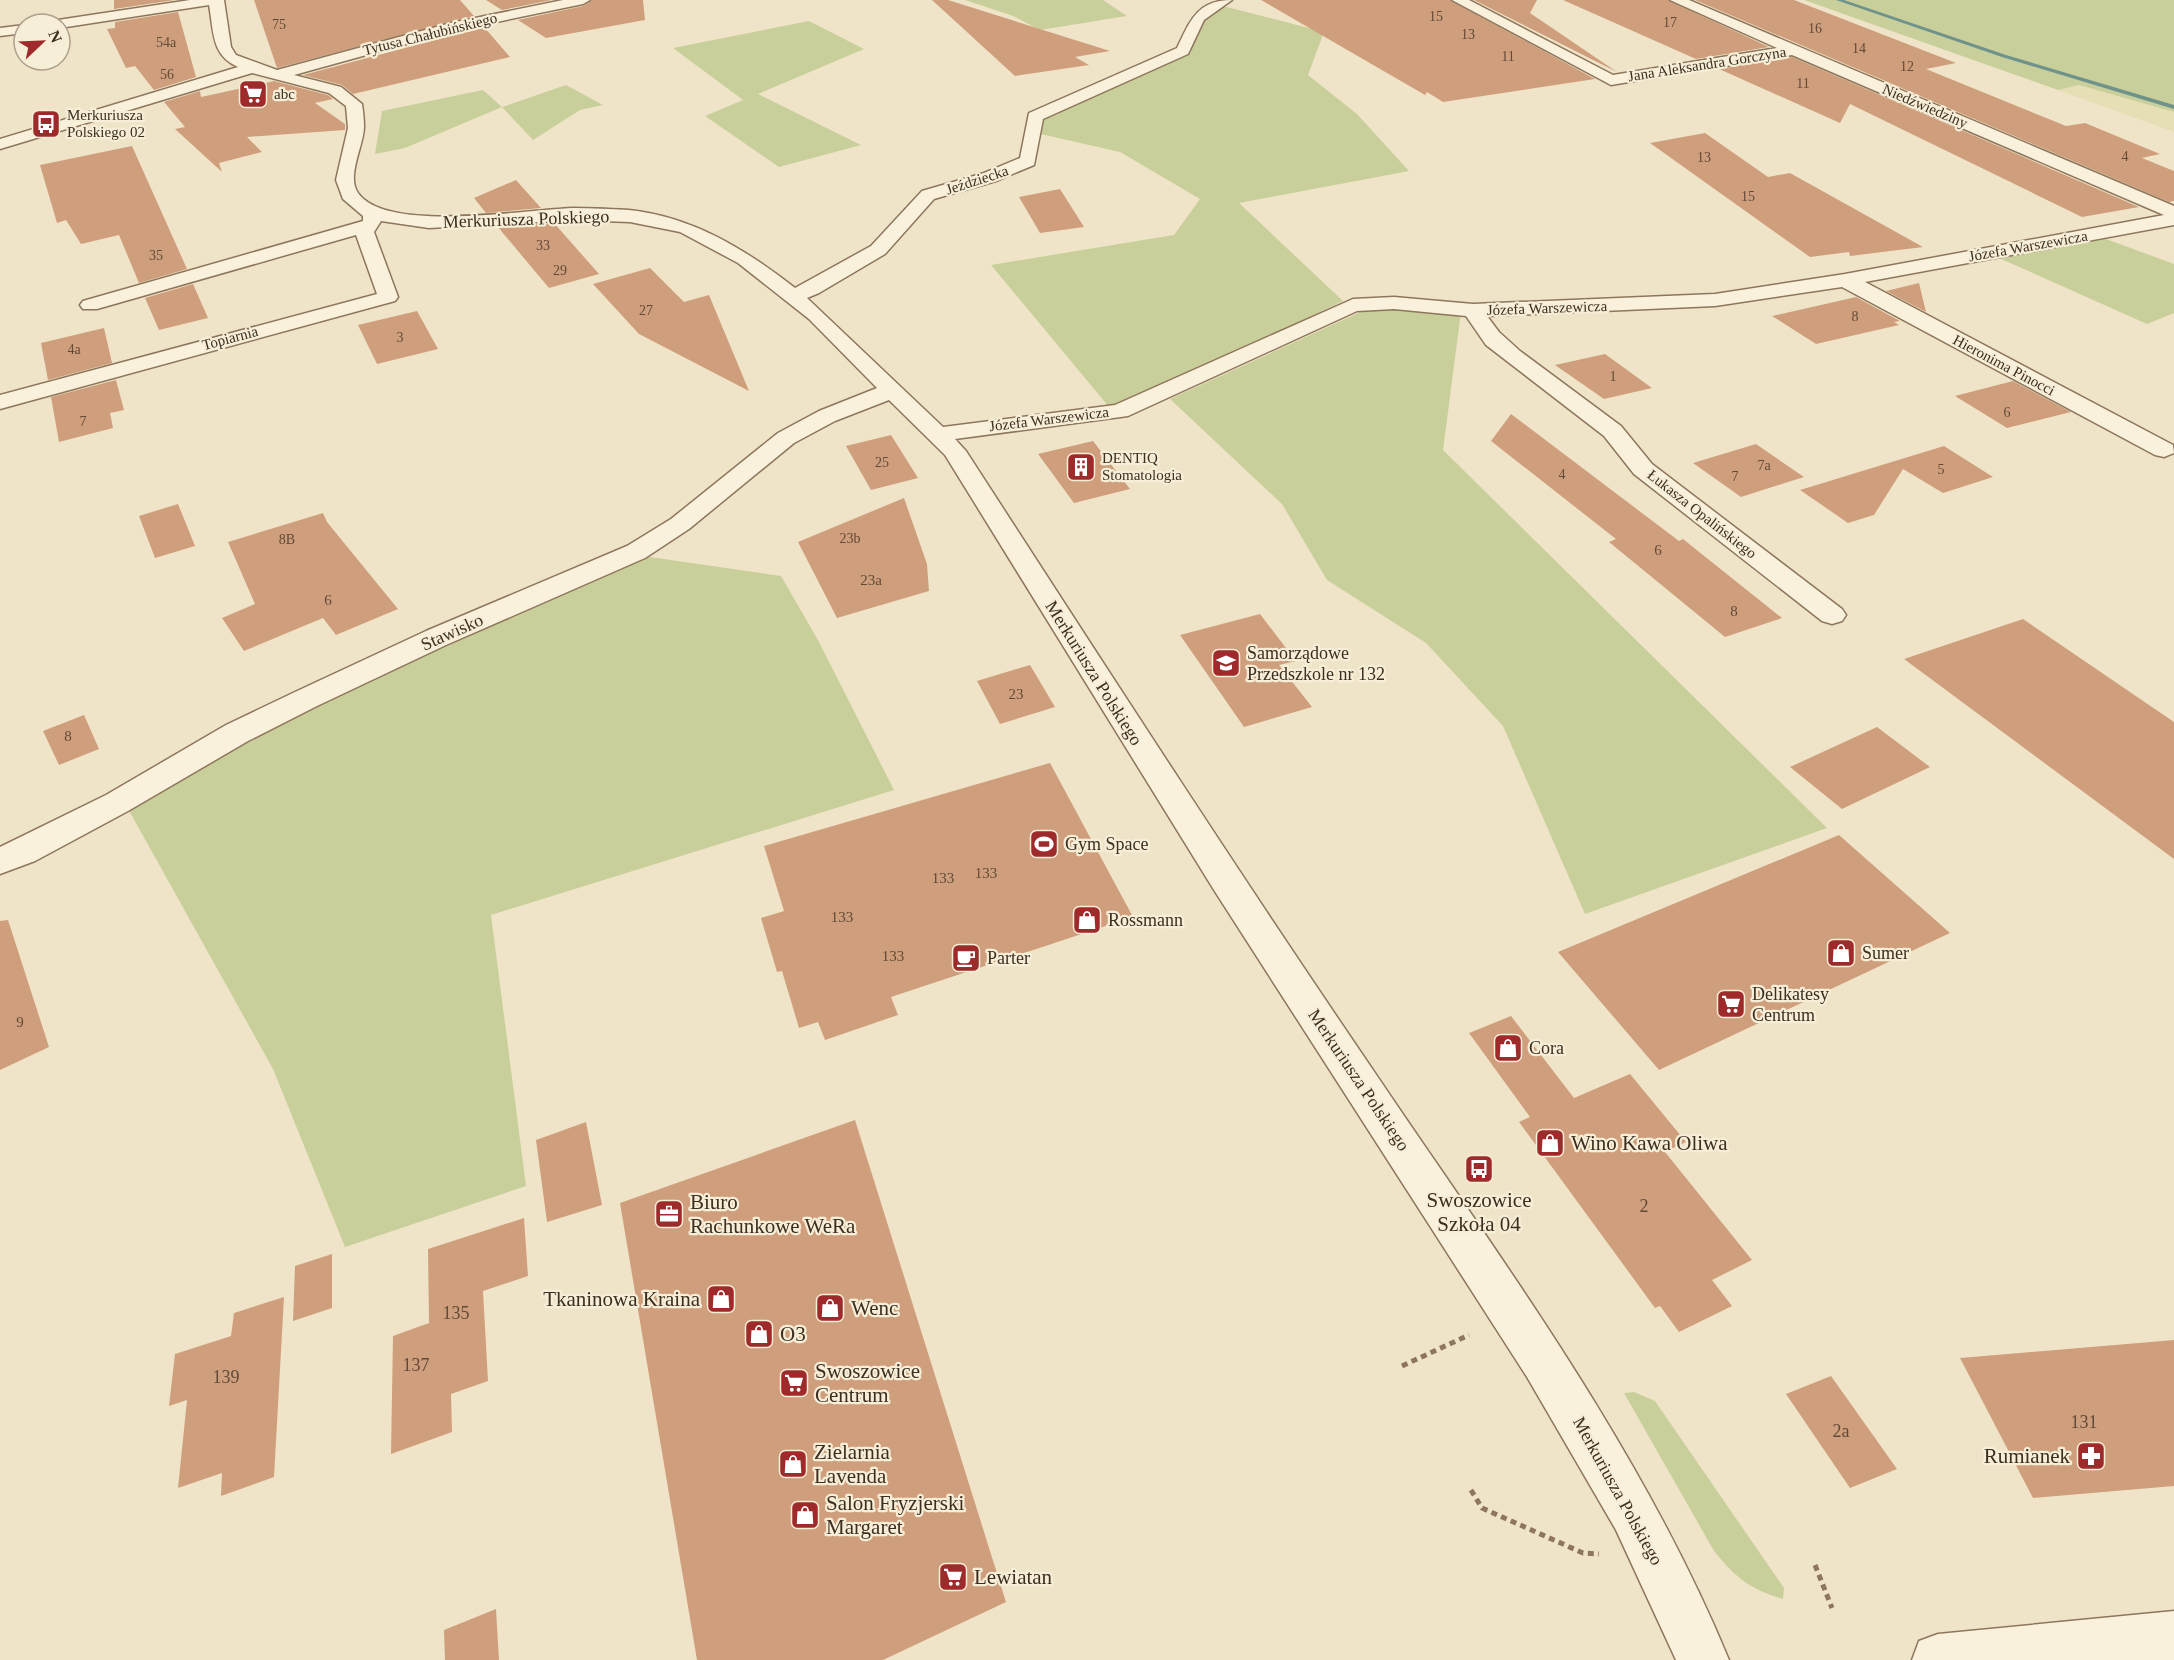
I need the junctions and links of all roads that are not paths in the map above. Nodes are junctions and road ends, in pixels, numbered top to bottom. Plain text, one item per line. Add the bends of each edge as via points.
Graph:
1 (216, 0) edge
2 (583, 0) edge
3 (1225, 0) edge
4 (1460, 0) edge
5 (1677, 0) edge
6 (72, 22) edge
7 (1794, 50) junction
8 (252, 68) junction
9 (277, 74) junction
10 (0, 144) edge
11 (2174, 213) edge
12 (2174, 219) edge
13 (370, 220) junction
14 (1845, 280) junction
15 (792, 296) junction
16 (90, 305) dead end
17 (1473, 310) junction
18 (893, 390) junction
19 (0, 402) edge
20 (938, 435) junction
21 (2164, 450) dead end
22 (1832, 615) dead end
23 (0, 861) edge
24 (2174, 1637) edge
25 (1703, 1660) edge
26 (1938, 1660) edge

1 - 6 street
1 - 8 street via 227,55
2 - 9 street, Tytusa Chałubińskiego via 451,27
3 - 15 street, Jeździecka via 1198,18 1183,51 1035,116 1028,161 928,195 878,250 812,289
4 - 7 street, Jana Aleksandra Gorczyna via 1611,80
5 - 7 street, Niedźwiedziny
7 - 11 street, Niedźwiedziny
8 - 9 street
8 - 10 street
9 - 13 street via 335,90 354,104 356,128 345,180 349,195
12 - 14 street, Józefa Warszewicza
13 - 15 street, Merkuriusza Polskiego via 630,216 686,228 745,259
13 - 16 street
13 - 19 street, Topiarnia via 364,232 388,297
14 - 17 street, Józefa Warszewicza via 1714,300
14 - 21 street, Hieronima Pinocci
15 - 18 street, Merkuriusza Polskiego
17 - 20 street, Józefa Warszewicza via 1395,303 1353,305 1120,411
17 - 22 street, Łukasza Opalińskiego via 1493,339 1597,418 1632,449 1643,469
18 - 20 street, Merkuriusza Polskiego
18 - 23 street, Stawisko via 827,416 786,438 680,524 636,552 306,699 237,733 24,852
20 - 25 street, Merkuriusza Polskiego via 954,451 1268,946 1543,1362 1633,1513
24 - 26 street

